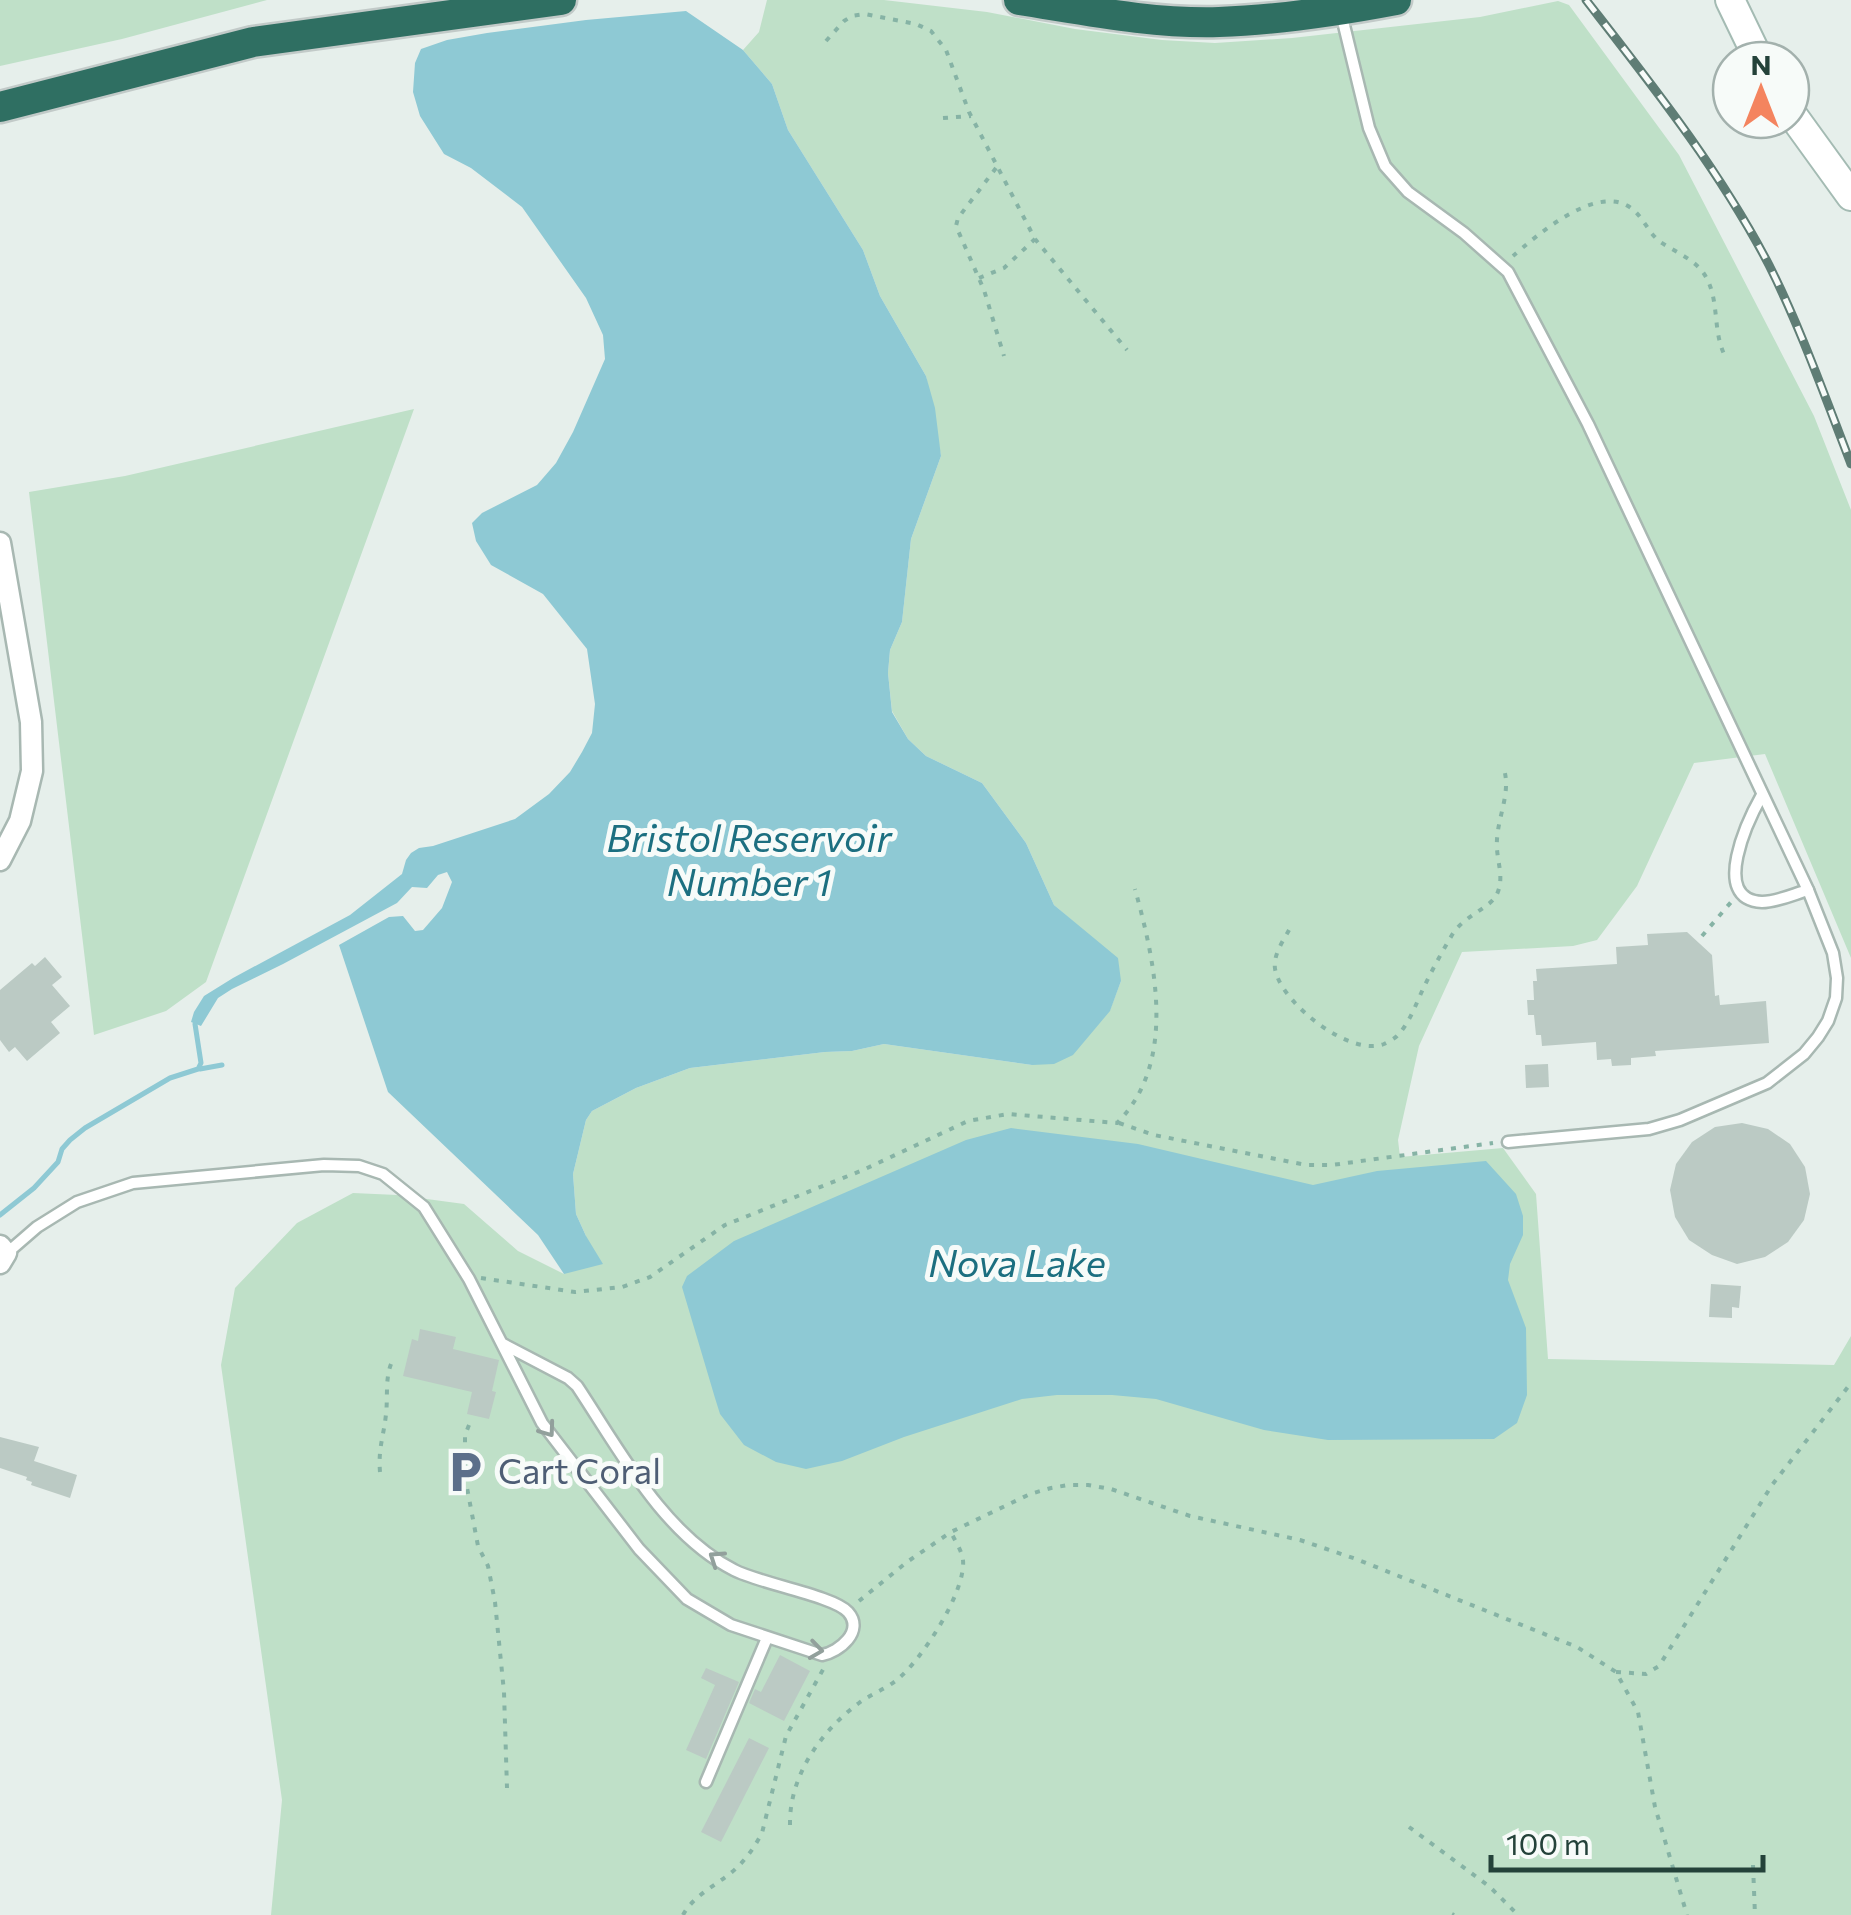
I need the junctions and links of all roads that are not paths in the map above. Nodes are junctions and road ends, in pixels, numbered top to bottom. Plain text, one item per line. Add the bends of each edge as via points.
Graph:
1 (561, 0) edge
2 (1018, 0) edge
3 (1396, 0) edge
4 (1730, 0) edge
5 (1340, 10) junction
6 (1749, 40) edge
7 (0, 108) edge
8 (1811, 140) edge
9 (1851, 196) edge
10 (0, 543) edge
11 (1762, 796) junction
12 (0, 860) edge
13 (1808, 890) junction
14 (1508, 1142) road end
15 (2, 1254) edge
16 (502, 1344) junction
17 (766, 1638) junction
18 (706, 1782) dead end

1 - 7 highway via 253,42
2 - 5 highway via 1218,22
3 - 5 highway
4 - 6 main road
5 - 11 lane via 1368,128 1385,166 1508,272 1588,424
8 - 9 main road
10 - 12 street via 31,722 32,771 20,821
11 - 13 lane
11 - 13 lane via 1744,828 1735,878 1750,900 1768,902
13 - 14 lane via 1834,953 1836,998 1828,1021 1794,1062 1767,1083 1649,1129
15 - 16 lane via 77,1202 133,1183 359,1166 384,1174 424,1206
16 -> 17 lane via 542,1423 639,1549 687,1599
17 -> 16 lane via 829,1654 851,1634 851,1616 832,1602 734,1571 703,1550 661,1510 577,1386
17 - 18 lane

